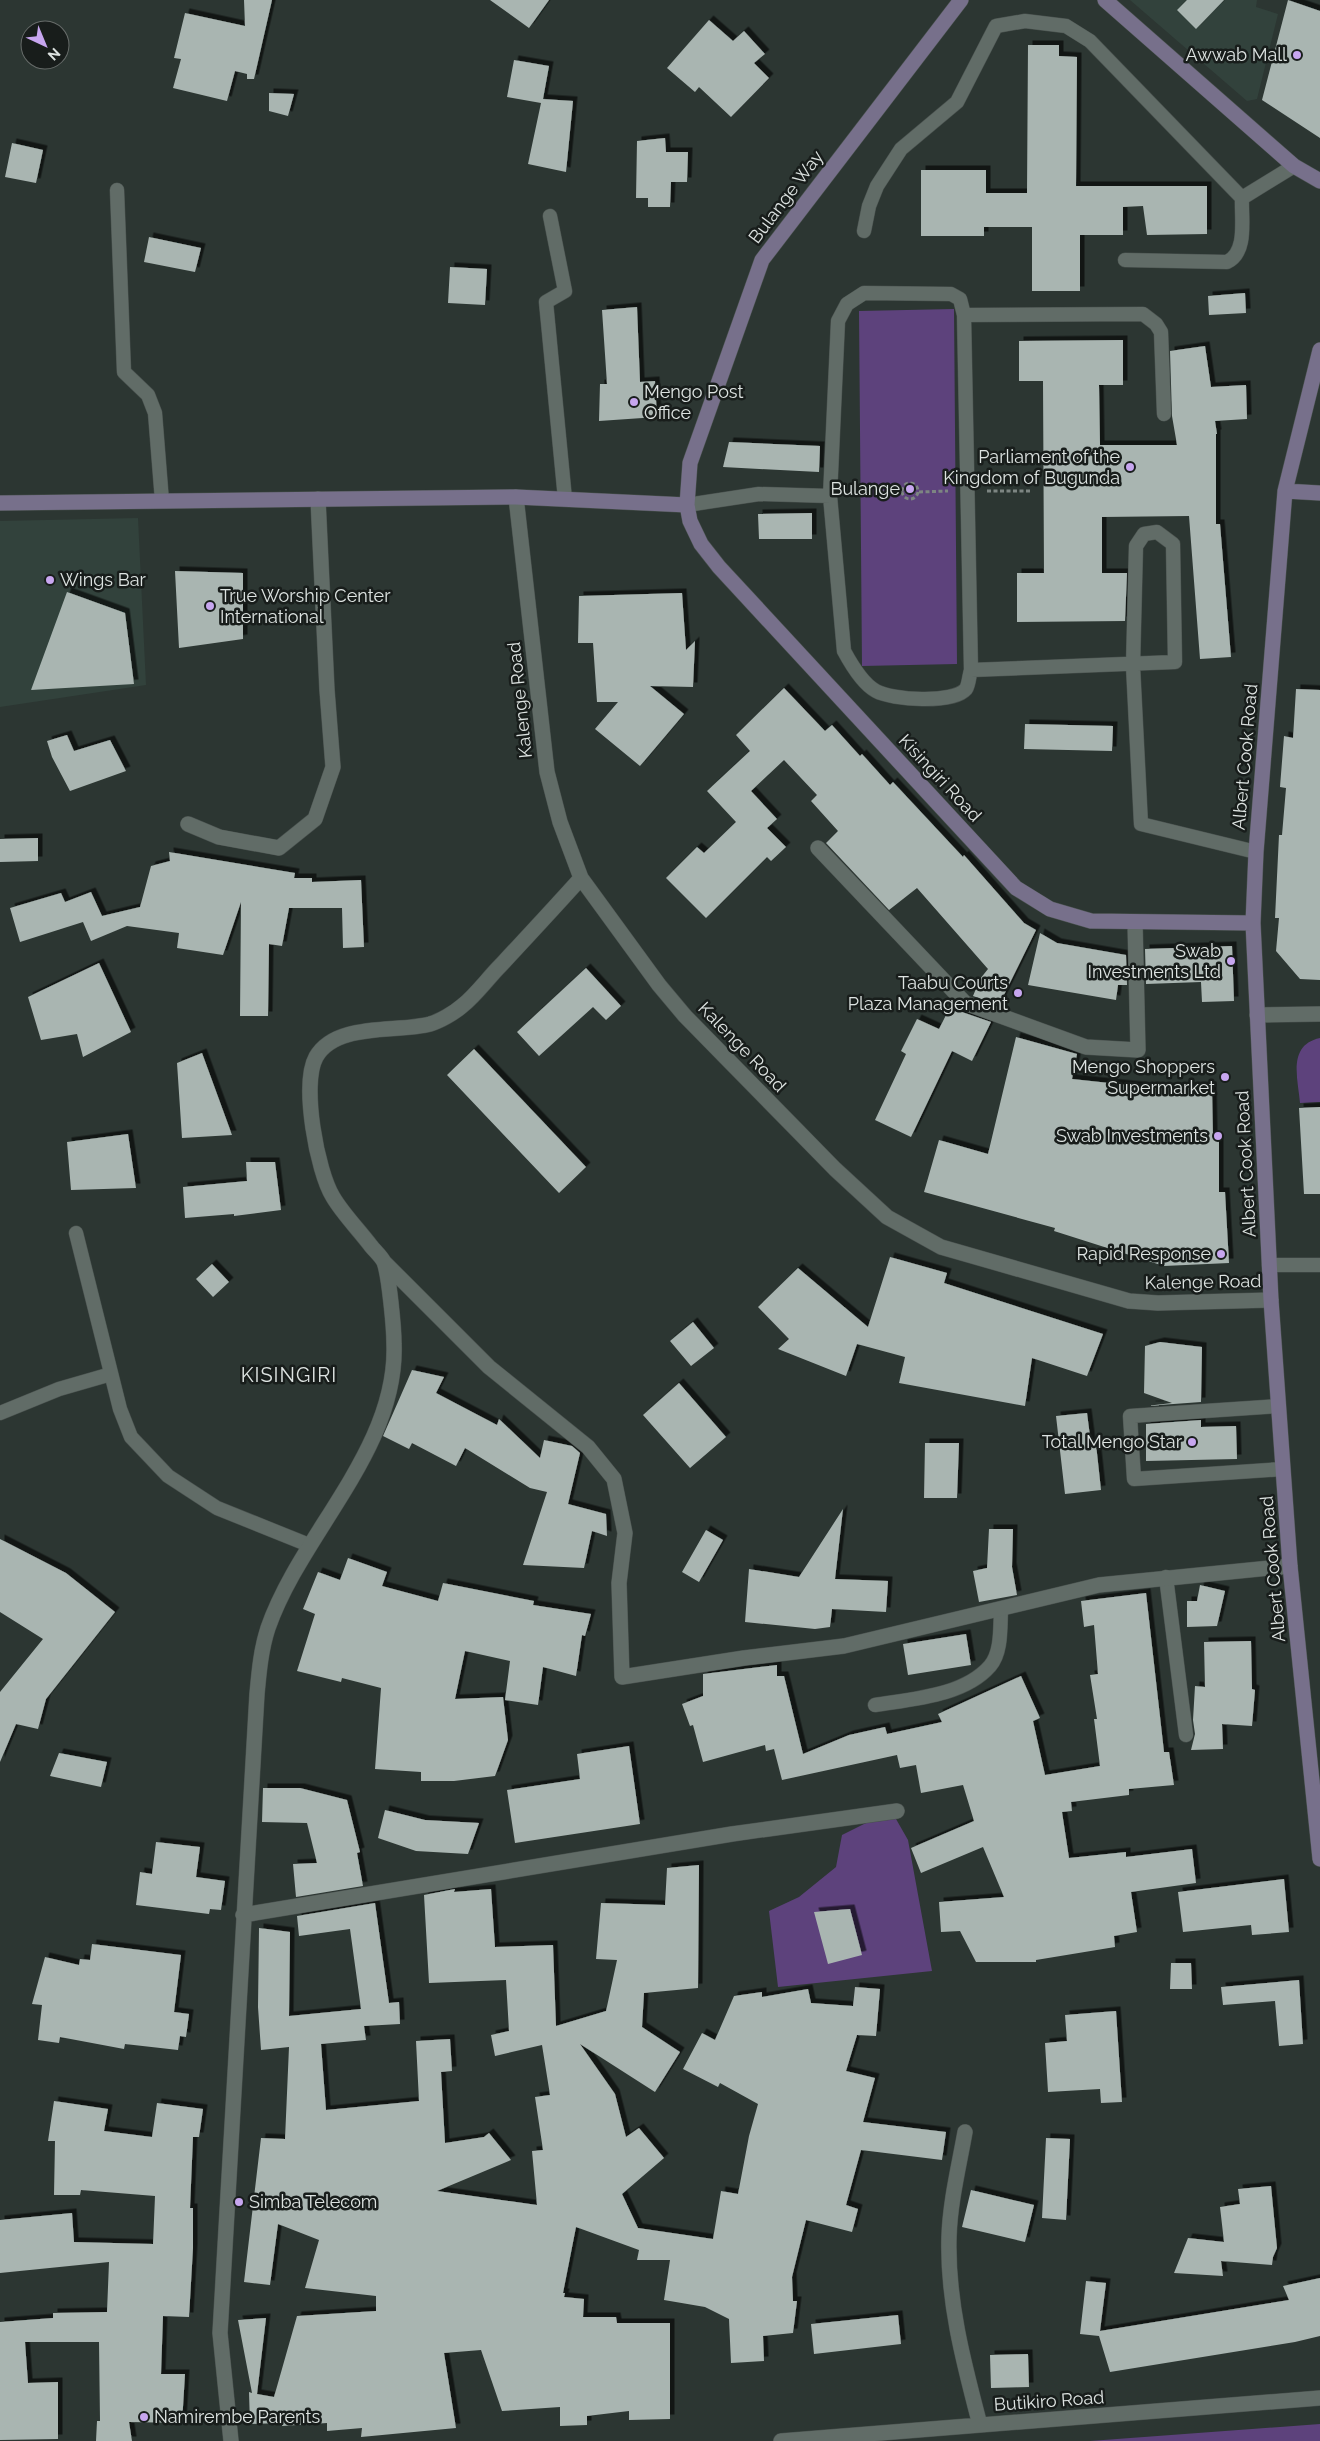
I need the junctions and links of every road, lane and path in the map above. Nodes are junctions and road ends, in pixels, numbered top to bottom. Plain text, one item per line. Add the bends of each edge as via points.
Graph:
1 (961, 0) edge
2 (1105, 0) edge
3 (1294, 166) junction
4 (1320, 181) edge
5 (117, 190) dead end
6 (1242, 198) junction
7 (550, 216) dead end
8 (864, 231) dead end
9 (1125, 260) dead end
10 (964, 315) junction
11 (1320, 350) edge
12 (1164, 414) dead end
13 (902, 491) junction
14 (1286, 491) junction
15 (1320, 493) edge
16 (830, 496) junction
17 (516, 497) junction
18 (318, 499) junction
19 (565, 500) junction
20 (162, 501) junction
21 (0, 503) edge
22 (687, 505) junction
23 (1133, 666) junction
24 (970, 670) junction
25 (188, 824) dead end
26 (818, 848) dead end
27 (1256, 852) junction
28 (582, 878) junction
29 (1135, 922) junction
30 (1253, 923) junction
31 (1320, 1014) edge
32 (1257, 1015) junction
33 (76, 1233) dead end
34 (384, 1262) junction
35 (1269, 1265) junction
36 (1320, 1265) edge
37 (1271, 1300) junction
38 (111, 1374) junction
39 (1278, 1406) junction
40 (0, 1413) edge
41 (1283, 1469) junction
42 (309, 1545) junction
43 (1290, 1566) junction
44 (1166, 1577) junction
45 (1001, 1610) junction
46 (876, 1705) dead end
47 (1186, 1735) dead end
48 (897, 1811) dead end
49 (1320, 1859) edge
50 (243, 1915) junction
51 (965, 2132) dead end
52 (1320, 2398) edge
53 (980, 2425) junction
54 (231, 2441) edge
55 (781, 2441) edge

1 - 22 main road, Bulange Way via 762,260 690,463
2 - 3 main road
3 - 4 main road
3 - 6 lane
5 - 20 lane via 124,372 148,395 155,413
6 - 8 lane via 1090,41 1066,26 1025,20 996,26 957,102 901,149 878,186 869,206
6 - 9 lane via 1240,250 1235,258 1227,262
7 - 19 lane via 565,291 546,302
10 - 12 lane via 1143,314 1161,332
10 - 16 lane via 960,299 950,294 864,293 847,304 838,321
10 - 24 lane
11 - 14 main road, Albert Cook Road
13 - 13 path via 908,482 916,484 919,489 918,495 911,499 906,498
13 - 16 path
14 - 15 main road
14 - 27 main road, Albert Cook Road
16 - 22 lane via 759,494
16 - 24 lane via 844,651 851,663 874,690 899,697 945,699 960,694 967,688
17 - 18 main road
17 - 19 main road
17 - 28 street, Kalenge Road via 547,772 560,822
18 - 20 main road
18 - 25 street via 333,767 314,819 279,848 219,838
19 - 22 main road
20 - 21 main road
22 - 29 main road, Kisingiri Road via 690,521 701,544 718,567 1016,888 1050,909 1091,921
23 - 23 lane via 1136,546 1144,534 1157,532 1173,544 1174,662
23 - 24 lane
23 - 27 lane via 1141,824
26 - 29 street via 965,1003 1086,1047 1138,1050
27 - 30 main road, Albert Cook Road
28 - 34 street via 462,1007 432,1023 342,1035 324,1046 316,1058 311,1073 313,1139 320,1169 332,1197
28 - 37 street, Kalenge Road via 685,1016 835,1169 887,1217 941,1247 1129,1301
29 - 30 main road, Kisingiri Road
30 - 32 main road, Albert Cook Road
31 - 32 street
32 - 35 main road, Albert Cook Road
33 - 38 lane
34 - 42 street via 394,1344 394,1375 373,1437
34 - 45 street via 489,1367 588,1447 614,1478 625,1533 619,1583 622,1676 844,1646
35 - 36 lane
35 - 37 main road, Albert Cook Road
37 - 39 main road, Albert Cook Road
38 - 40 lane via 59,1388
38 - 42 lane via 131,1437 168,1476 217,1508
39 - 41 main road, Albert Cook Road
39 - 41 lane via 1130,1416 1134,1479
41 - 43 main road, Albert Cook Road
42 - 50 street via 268,1629 261,1660 256,1694
43 - 44 street
43 - 49 main road, Albert Cook Road
44 - 45 street via 1100,1585
44 - 47 lane
45 - 46 lane via 999,1645 991,1665 978,1676 940,1694
48 - 50 street via 732,1834
50 - 54 street via 220,2333
51 - 53 street via 949,2236 949,2260 958,2342
52 - 53 street, Butikiro Road
53 - 55 street, Butikiro Road

